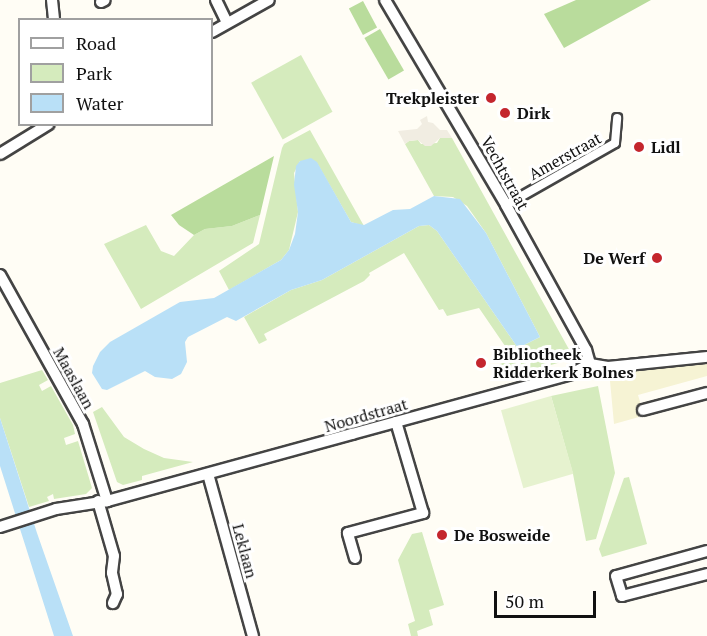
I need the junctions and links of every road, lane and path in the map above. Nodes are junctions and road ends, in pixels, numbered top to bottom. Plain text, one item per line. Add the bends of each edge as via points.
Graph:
1 (52, 0) edge
2 (216, 0) edge
3 (268, 0) edge
4 (385, 0) edge
5 (54, 18) edge
6 (227, 23) junction
7 (213, 31) edge
8 (617, 118) dead end
9 (46, 126) edge
10 (0, 154) edge
11 (506, 205) junction
12 (0, 275) edge
13 (707, 357) edge
14 (590, 364) junction
15 (707, 393) edge
16 (644, 410) dead end
17 (396, 422) junction
18 (208, 474) junction
19 (102, 501) junction
20 (0, 527) edge
21 (707, 551) edge
22 (356, 558) dead end
23 (707, 574) edge
24 (112, 603) dead end
25 (253, 636) edge

1 - 5 street
2 - 6 street
3 - 6 street
4 - 11 street, Vechtstraat
6 - 7 street
8 - 11 street, Amerstraat via 615,144
9 - 10 street
11 - 14 street, Vechtstraat via 586,350
12 - 19 street, Maaslaan via 83,424
13 - 14 street, Noordstraat via 608,367
14 - 17 street, Noordstraat via 571,374
15 - 16 street
17 - 18 street, Noordstraat
17 - 22 street via 423,513 348,533
18 - 19 street, Noordstraat
18 - 25 street, Leklaan
19 - 20 street, Noordstraat via 56,508
19 - 24 street, Maaslaan via 114,556 112,573 117,594
21 - 23 street via 616,576 622,597

